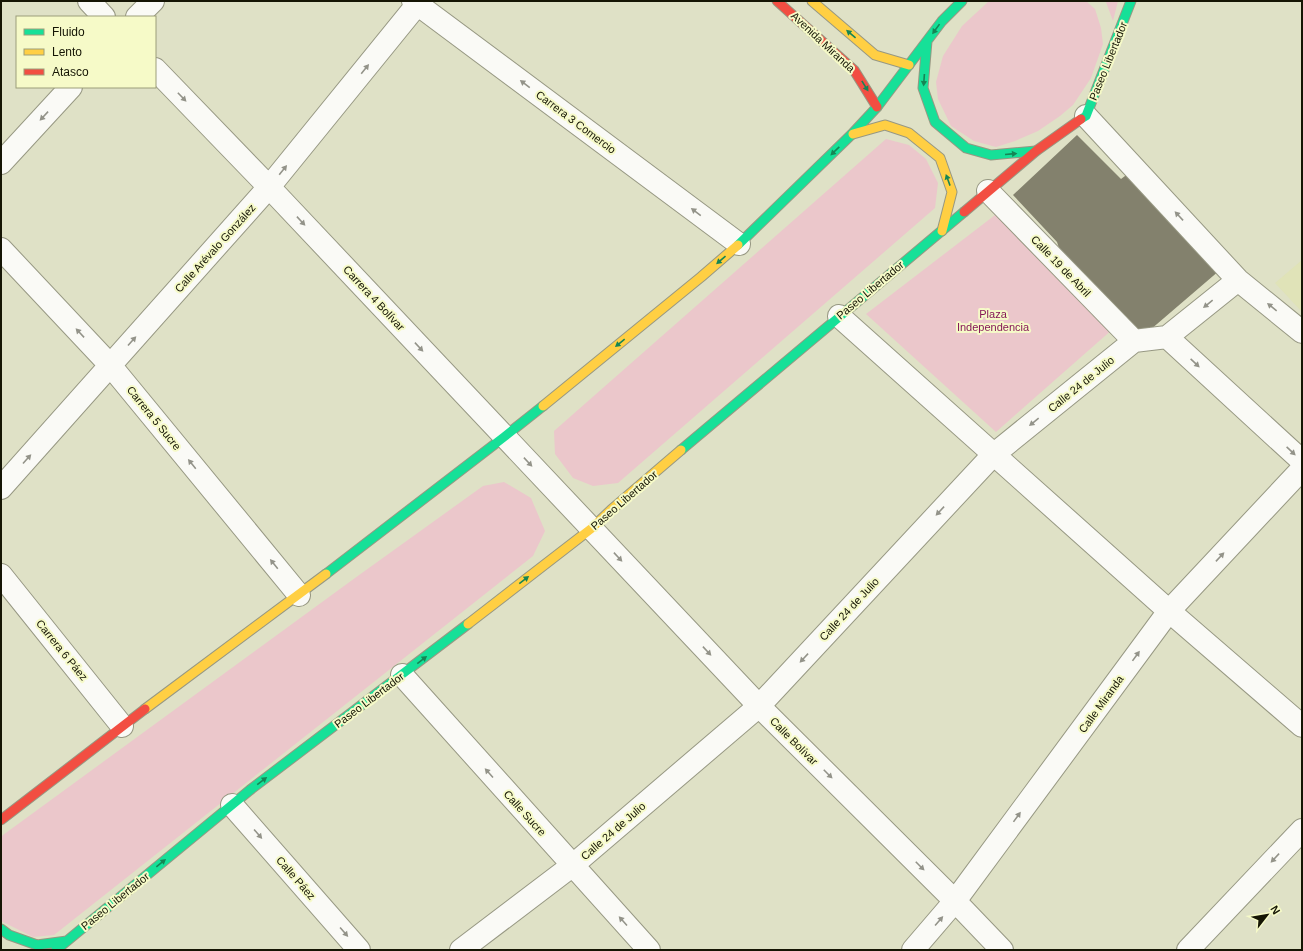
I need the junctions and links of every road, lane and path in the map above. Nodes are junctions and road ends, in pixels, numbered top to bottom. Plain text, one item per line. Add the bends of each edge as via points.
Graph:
1 (89, 1) edge
2 (153, 1) edge
3 (777, 1) edge
4 (812, 1) edge
5 (962, 1) edge
6 (1131, 1) edge
7 (417, 2) edge
8 (103, 16) edge
9 (138, 16) edge
10 (927, 42) junction
11 (908, 65) junction
12 (156, 71) edge
13 (70, 88) edge
14 (877, 107) junction
15 (1086, 116) junction
16 (852, 134) junction
17 (1036, 151) junction
18 (1, 163) edge
19 (269, 187) junction
20 (988, 191) junction
21 (942, 231) junction
22 (739, 244) junction
23 (1, 249) edge
24 (1238, 280) junction
25 (839, 316) junction
26 (1302, 332) edge
27 (1167, 337) junction
28 (1134, 341) junction
29 (110, 365) junction
30 (504, 437) junction
31 (993, 455) junction
32 (1302, 461) edge
33 (1302, 469) edge
34 (1, 488) edge
35 (592, 528) junction
36 (1, 575) edge
37 (299, 594) junction
38 (1169, 611) junction
39 (402, 675) junction
40 (759, 706) junction
41 (122, 726) junction
42 (1302, 726) edge
43 (232, 805) junction
44 (1, 820) edge
45 (1302, 830) edge
46 (572, 865) junction
47 (955, 901) junction
48 (1, 929) edge
49 (67, 941) junction
50 (56, 950) edge
51 (359, 950) edge
52 (461, 950) edge
53 (649, 950) edge
54 (913, 950) edge
55 (1002, 950) edge
56 (1188, 950) edge

1 - 8 street
2 - 9 street
3 -> 14 main road, Avenida Miranda via 854,70
11 -> 4 main road, Avenida Miranda via 876,55
5 -> 10 main road via 942,21
6 - 15 main road, Paseo Libertador
19 -> 7 street, Calle Arévalo González
22 -> 7 street, Carrera 3 Comercio
10 - 11 main road
10 -> 17 main road via 923,88 935,122 966,148 991,155
11 - 14 main road
12 -> 19 street, Carrera 4 Bolívar
13 -> 18 street
14 - 16 main road
15 - 17 main road, Paseo Libertador
24 -> 15 street
21 -> 16 main road via 952,192 940,158 909,132 885,125
16 -> 22 main road
17 - 20 main road, Paseo Libertador
29 -> 19 street, Calle Arévalo González
19 -> 30 street, Carrera 4 Bolívar
20 - 21 main road, Paseo Libertador
20 - 28 street, Calle 19 de Abril
21 - 25 main road, Paseo Libertador
22 -> 30 main road
29 -> 23 street, Carrera 5 Sucre
26 -> 24 street
24 -> 27 street
25 - 31 street
25 - 35 main road, Paseo Libertador
27 - 28 street
27 -> 32 street
28 -> 31 street, Calle 24 de Julio
34 -> 29 street, Calle Arévalo González
37 -> 29 street, Carrera 5 Sucre
30 -> 35 street, Carrera 4 Bolívar
30 - 37 main road
31 - 38 street
31 -> 40 street, Calle 24 de Julio
38 -> 33 street, Calle Miranda
39 -> 35 main road, Paseo Libertador
35 -> 40 street, Calle Bolívar
36 - 41 street, Carrera 6 Páez
37 - 41 main road
38 - 42 street
47 -> 38 street, Calle Miranda
43 -> 39 main road, Paseo Libertador
46 -> 39 street, Calle Sucre
40 - 46 street, Calle 24 de Julio
40 -> 47 street, Calle Bolívar
41 - 44 main road
49 -> 43 main road, Paseo Libertador
43 -> 51 street, Calle Páez
45 -> 56 street
46 - 52 street, Calle 24 de Julio
53 -> 46 street, Calle Sucre
54 -> 47 street, Calle Miranda
47 - 55 street, Calle Bolívar
48 - 49 main road via 9,935 37,945
49 - 50 main road, Paseo Libertador

